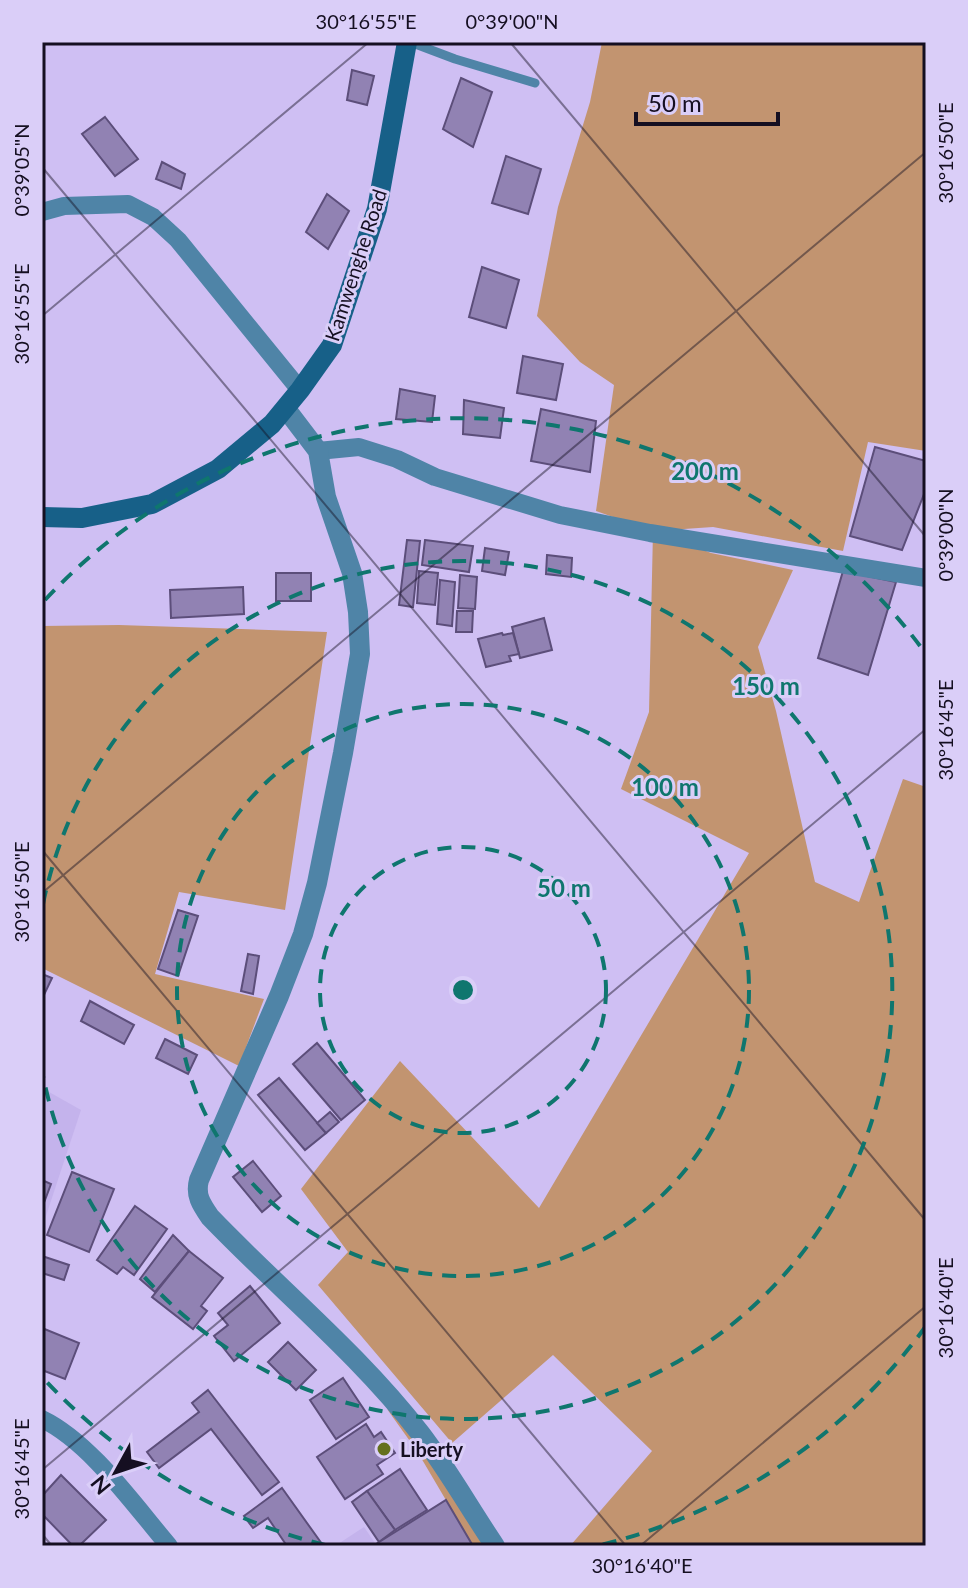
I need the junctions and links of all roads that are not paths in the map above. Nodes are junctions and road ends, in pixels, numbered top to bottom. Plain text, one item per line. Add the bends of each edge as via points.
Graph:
1 (409, 42) edge
2 (535, 83) dead end
3 (42, 212) edge
4 (300, 390) junction
5 (279, 416) junction
6 (318, 451) junction
7 (42, 517) edge
8 (926, 578) edge
9 (42, 1419) edge
10 (169, 1546) edge
11 (495, 1546) edge

1 - 2 lane
1 - 4 main road, Kamwenghe Road via 377,209 332,345
3 - 4 street via 128,204 153,217 178,240
4 - 5 main road, Kamwenghe Road
5 - 6 street
5 - 7 main road, Kamwenghe Road via 218,469 152,504 82,518
6 - 8 street via 359,447 435,477 560,515
6 - 11 street via 326,497 352,573 360,654 303,934 197,1191 210,1217 348,1351 412,1423
9 - 10 street via 94,1458

